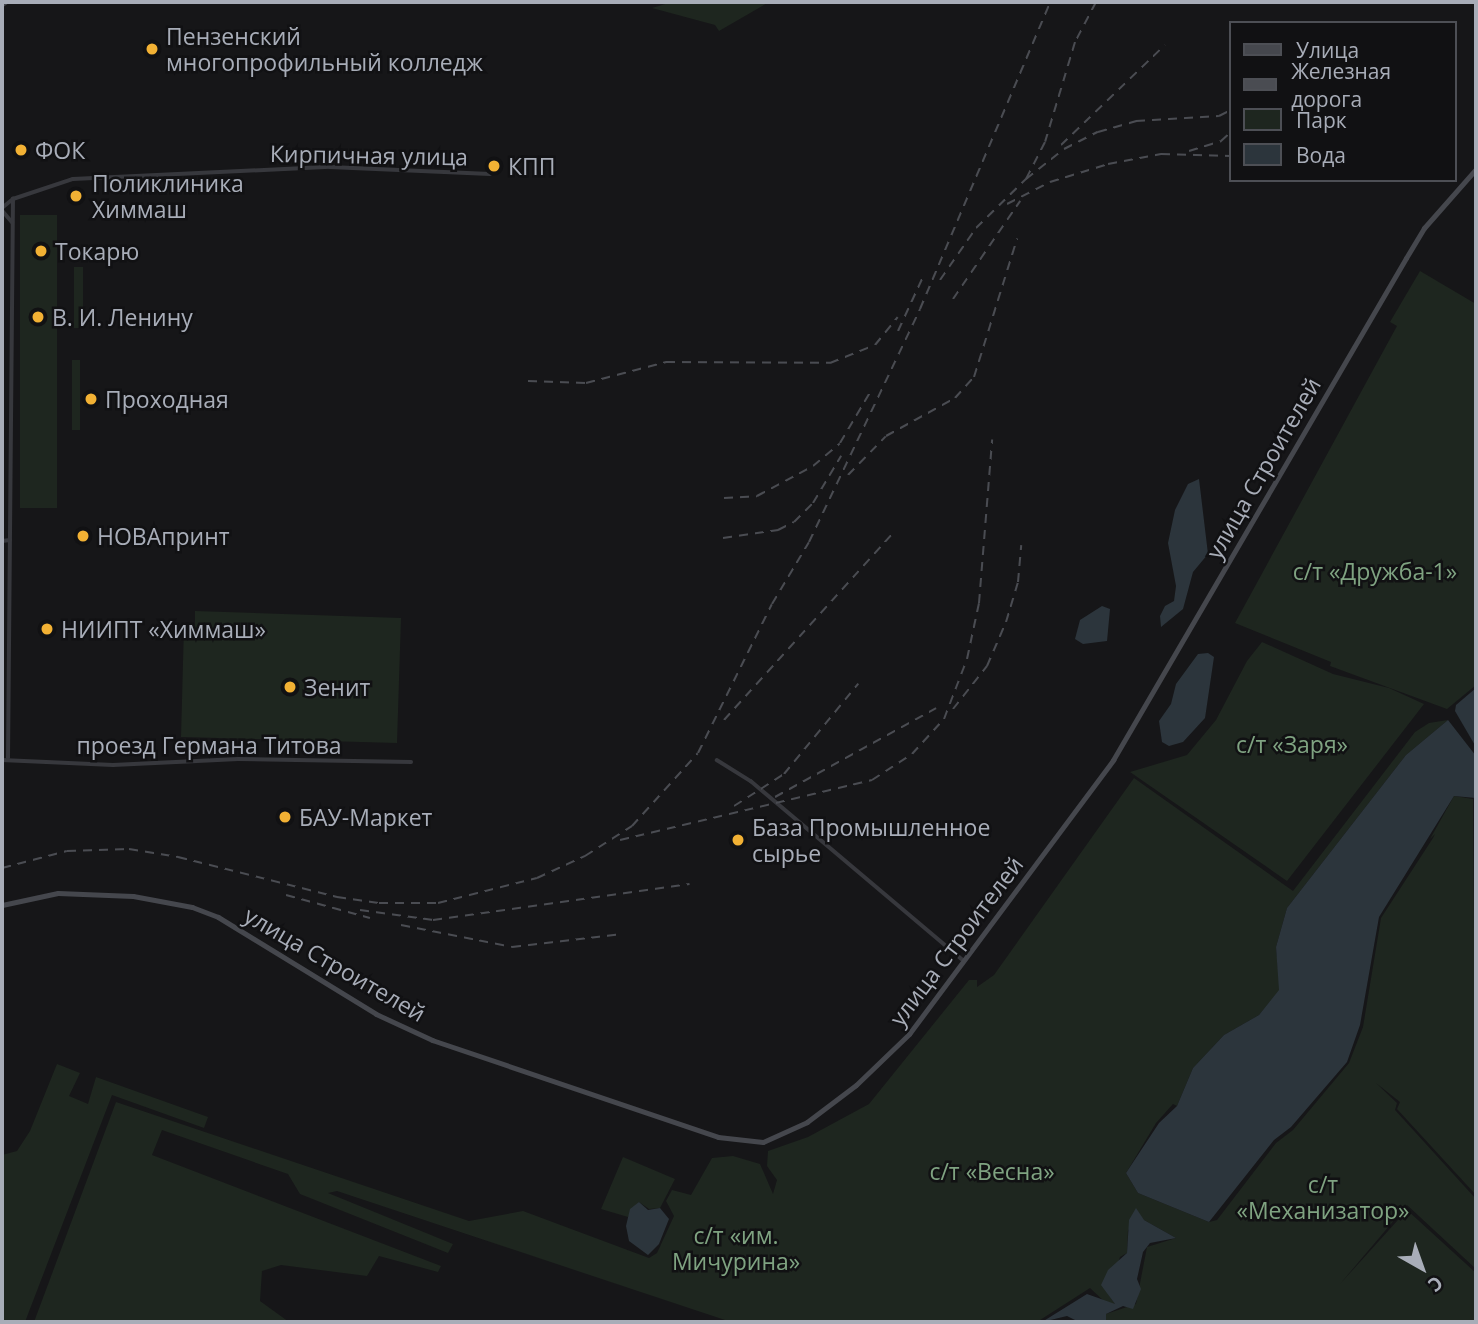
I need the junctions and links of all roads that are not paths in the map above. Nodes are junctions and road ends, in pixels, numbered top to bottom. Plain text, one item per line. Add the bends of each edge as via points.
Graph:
1 (1476, 169) edge
2 (490, 174) dead end
3 (13, 199) junction
4 (2, 209) edge
5 (13, 224) junction
6 (2, 458) edge
7 (11, 458) junction
8 (10, 540) junction
9 (2, 541) edge
10 (2, 676) edge
11 (9, 676) junction
12 (8, 758) junction
13 (2, 760) edge
14 (717, 760) dead end
15 (411, 762) dead end
16 (2, 905) edge
17 (965, 963) junction

1 - 17 main road, улица Строителей via 1424,228 1399,268 1113,760
2 - 3 street, Кирпичная улица via 330,167 74,179
3 - 4 street, Кирпичная улица
3 - 5 street
4 - 5 street
5 - 7 street
6 - 7 street
7 - 8 street
8 - 9 street
8 - 11 street
10 - 11 street
11 - 12 street
12 - 13 street
12 - 15 street, проезд Германа Титова via 113,765 237,760
14 - 17 street via 751,781
16 - 17 main road, улица Строителей via 58,893 133,896 192,906 219,917 376,1014 432,1040 740,1142 763,1142 783,1134 856,1085 909,1034

